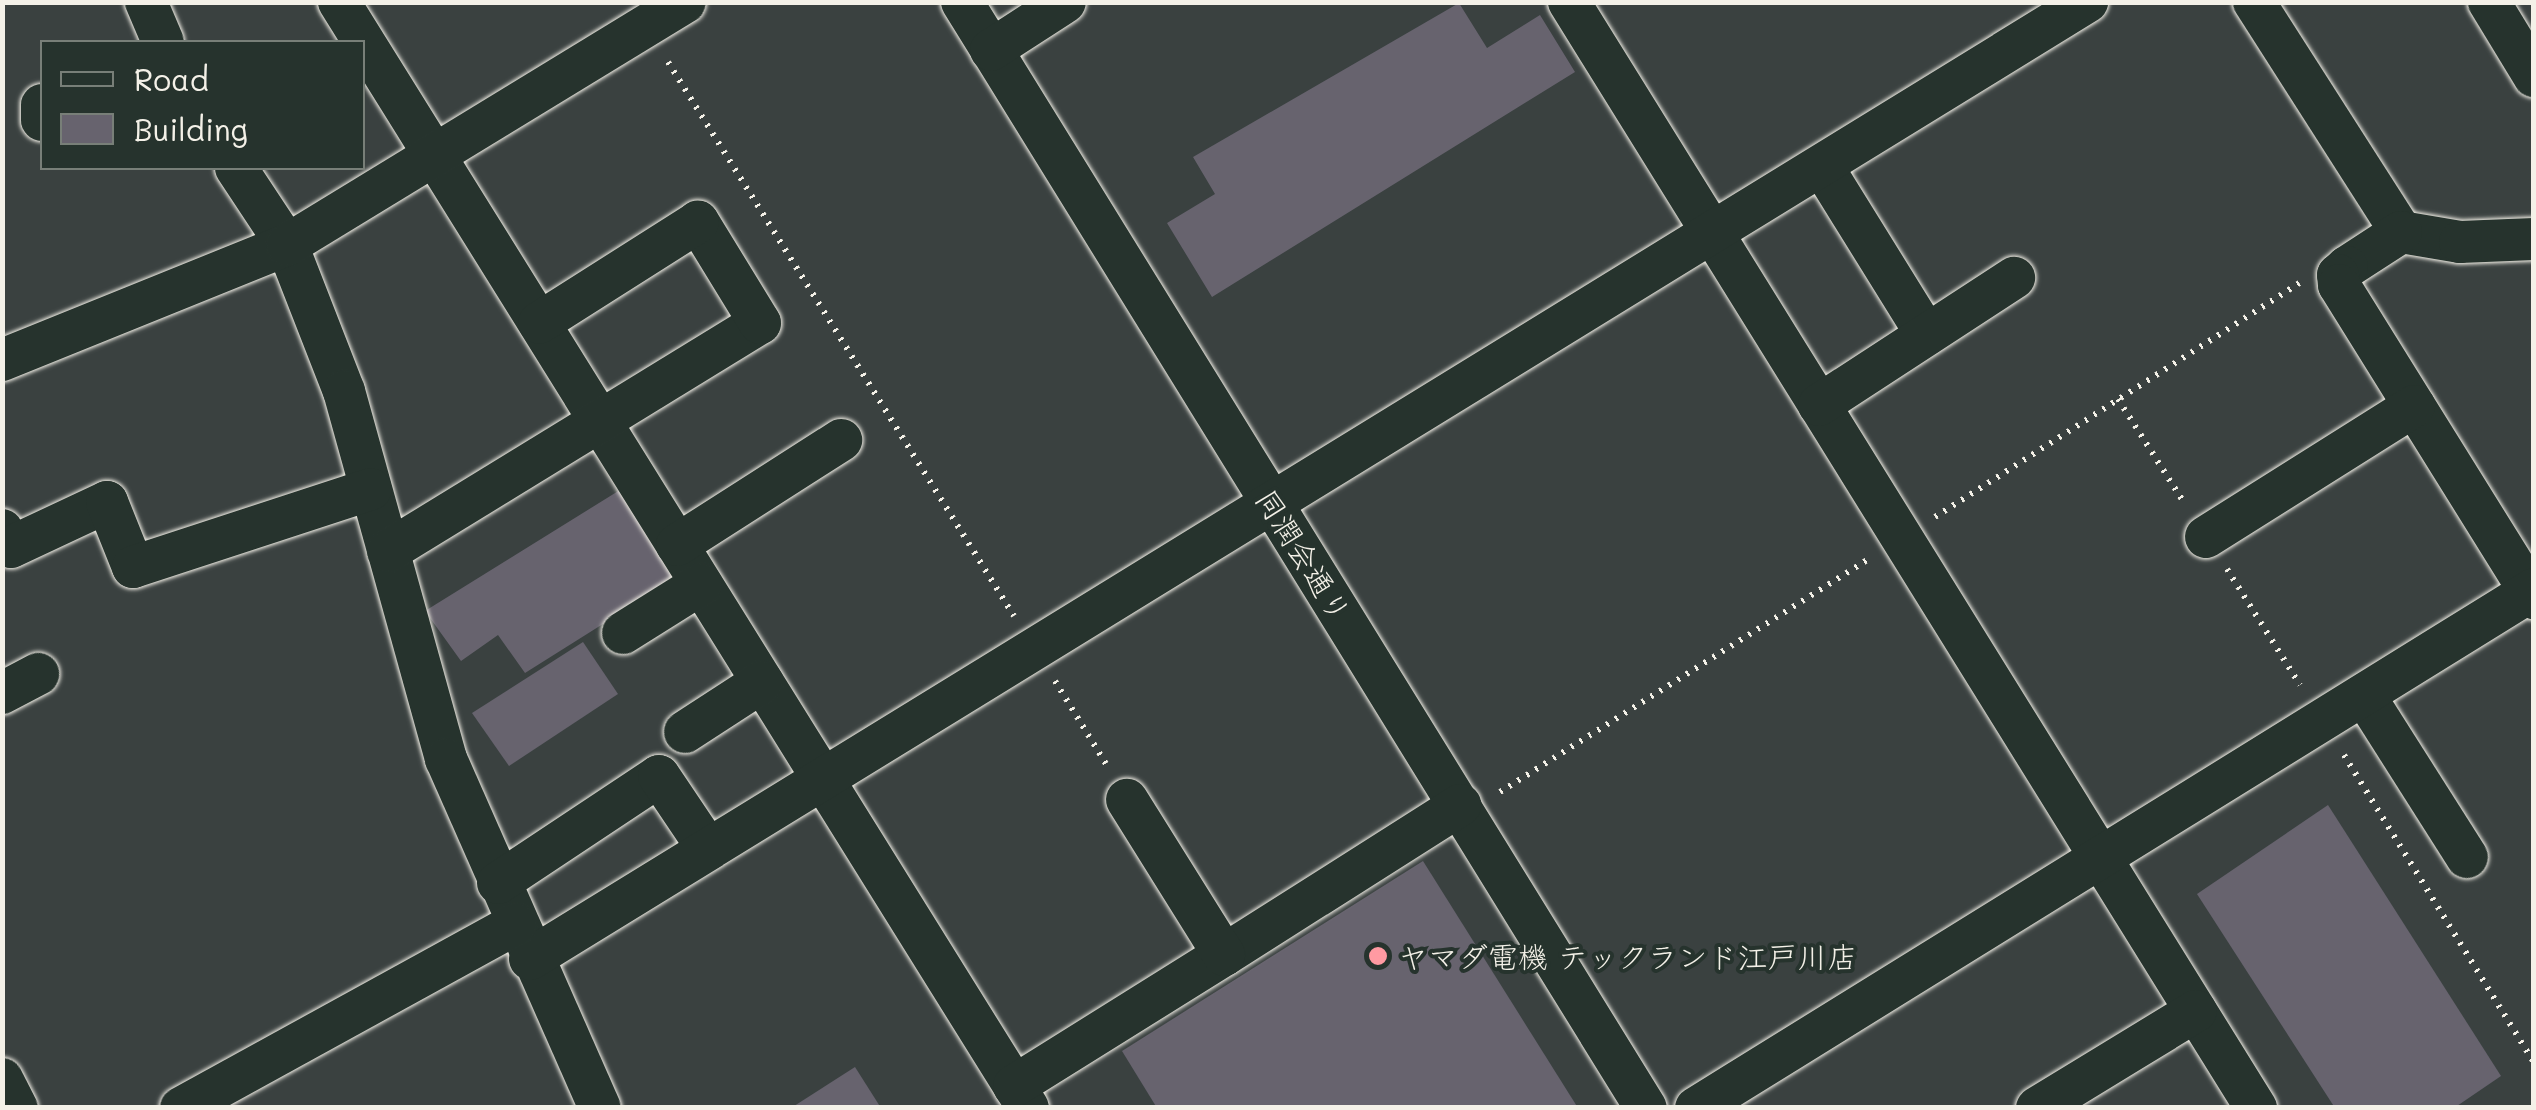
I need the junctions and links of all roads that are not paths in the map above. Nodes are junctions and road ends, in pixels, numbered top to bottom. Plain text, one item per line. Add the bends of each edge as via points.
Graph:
1 (146, 2) edge
2 (339, 2) edge
3 (685, 2) edge
4 (962, 2) edge
5 (1065, 2) edge
6 (1569, 2) edge
7 (2088, 2) edge
8 (2254, 2) edge
9 (2488, 2) edge
10 (163, 40) edge
11 (363, 40) edge
12 (365, 44) edge
13 (991, 50) junction
14 (2534, 76) edge
15 (436, 157) junction
16 (1822, 166) junction
17 (237, 170) edge
18 (2401, 232) junction
19 (1712, 233) junction
20 (2534, 239) edge
21 (288, 245) junction
22 (2014, 278) dead end
23 (539, 323) junction
24 (1926, 334) junction
25 (2, 360) edge
26 (1819, 404) junction
27 (2414, 406) junction
28 (601, 422) junction
29 (840, 440) dead end
30 (371, 489) junction
31 (1272, 503) junction
32 (2, 530) edge
33 (2206, 537) dead end
34 (676, 544) junction
35 (388, 551) junction
36 (701, 584) junction
37 (2532, 593) edge
38 (623, 633) dead end
39 (762, 682) junction
40 (2364, 695) junction
41 (686, 732) dead end
42 (823, 779) junction
43 (1128, 800) road end
44 (1462, 810) junction
45 (708, 850) junction
46 (2467, 857) dead end
47 (2100, 858) junction
48 (498, 883) junction
49 (523, 942) junction
50 (1224, 955) junction
51 (2196, 1011) junction
52 (2, 1079) edge
53 (1021, 1097) edge
54 (594, 1106) edge
55 (17, 1108) edge
56 (181, 1108) edge
57 (1646, 1108) edge
58 (1696, 1108) edge
59 (2036, 1108) edge
60 (2256, 1108) edge

1 - 10 street
2 - 11 street
3 - 15 street
4 - 13 street, 同潤会通り
5 - 13 street
6 - 19 street
7 - 16 street
8 - 18 street
9 - 14 street
12 - 15 street
13 - 31 street, 同潤会通り
15 - 21 street
15 - 23 street
16 - 19 street
16 - 24 street
17 - 21 street
18 - 20 street via 2460,242
18 - 27 street via 2338,275
19 - 26 street
19 - 31 street
21 - 25 street
21 - 30 street via 344,391
22 - 24 street
23 - 28 street
23 - 28 street via 698,222 760,323
24 - 26 street
26 - 47 street
27 - 33 street
27 - 37 street
28 - 34 street
28 - 35 street
29 - 34 street
30 - 32 street via 133,567 107,502 11,547
30 - 35 street
31 - 42 street
31 - 44 street, 同潤会通り
34 - 36 street
35 - 48 street via 446,758
36 - 38 street
36 - 39 street
37 - 40 street
39 - 41 street
39 - 42 street
40 - 46 street
40 - 47 street
42 - 45 street
42 - 53 street
43 - 50 street
44 - 50 street
44 - 57 street, 同潤会通り
45 - 48 street via 659,776
45 - 49 street
47 - 51 street
47 - 58 street
48 - 49 street
49 - 54 street
49 - 56 street
50 - 53 street
51 - 59 street
51 - 60 street
52 - 55 street

